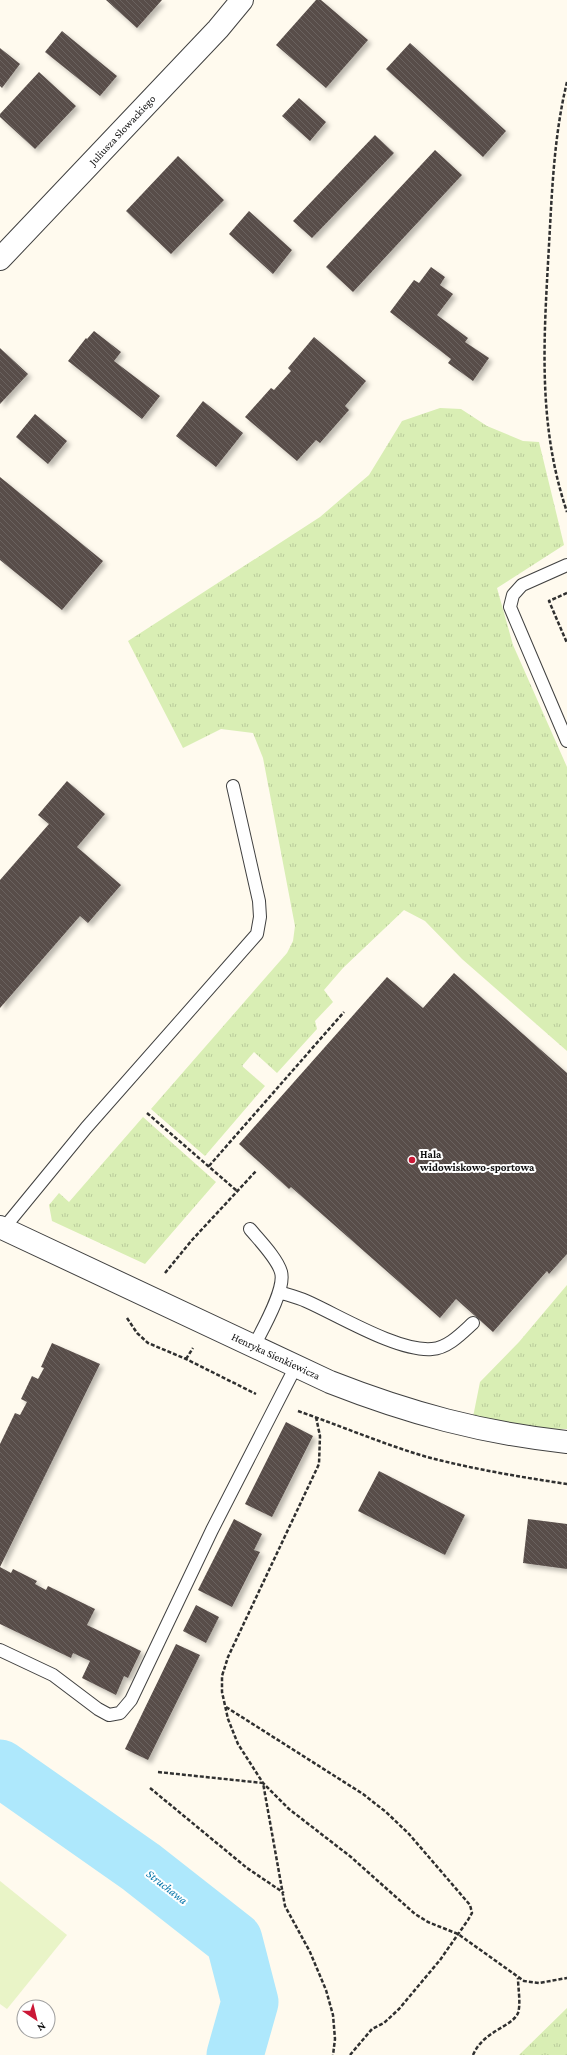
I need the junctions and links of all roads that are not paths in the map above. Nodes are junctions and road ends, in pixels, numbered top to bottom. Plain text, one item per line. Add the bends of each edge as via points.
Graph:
1 (242, 0) edge
2 (0, 259) edge
3 (567, 565) edge
4 (567, 741) edge
5 (233, 786) dead end
6 (2, 1228) edge
7 (250, 1229) dead end
8 (279, 1292) junction
9 (473, 1323) dead end
10 (254, 1346) junction
11 (296, 1366) junction
12 (567, 1442) edge
13 (0, 1650) edge

1 - 2 street, Juliusza Słowackiego
3 - 4 lane via 522,585 513,595 510,607
5 - 6 lane via 259,901 257,934 86,1128
6 - 10 street, Henryka Sienkiewicza
7 - 8 lane via 270,1253 281,1272
8 - 9 lane via 305,1300 375,1334 411,1346 432,1349 454,1340
8 - 10 lane
10 - 11 street, Henryka Sienkiewicza
11 - 12 street, Henryka Sienkiewicza via 411,1412 483,1429
11 - 13 lane via 212,1530 131,1700 120,1713 109,1715 52,1675

